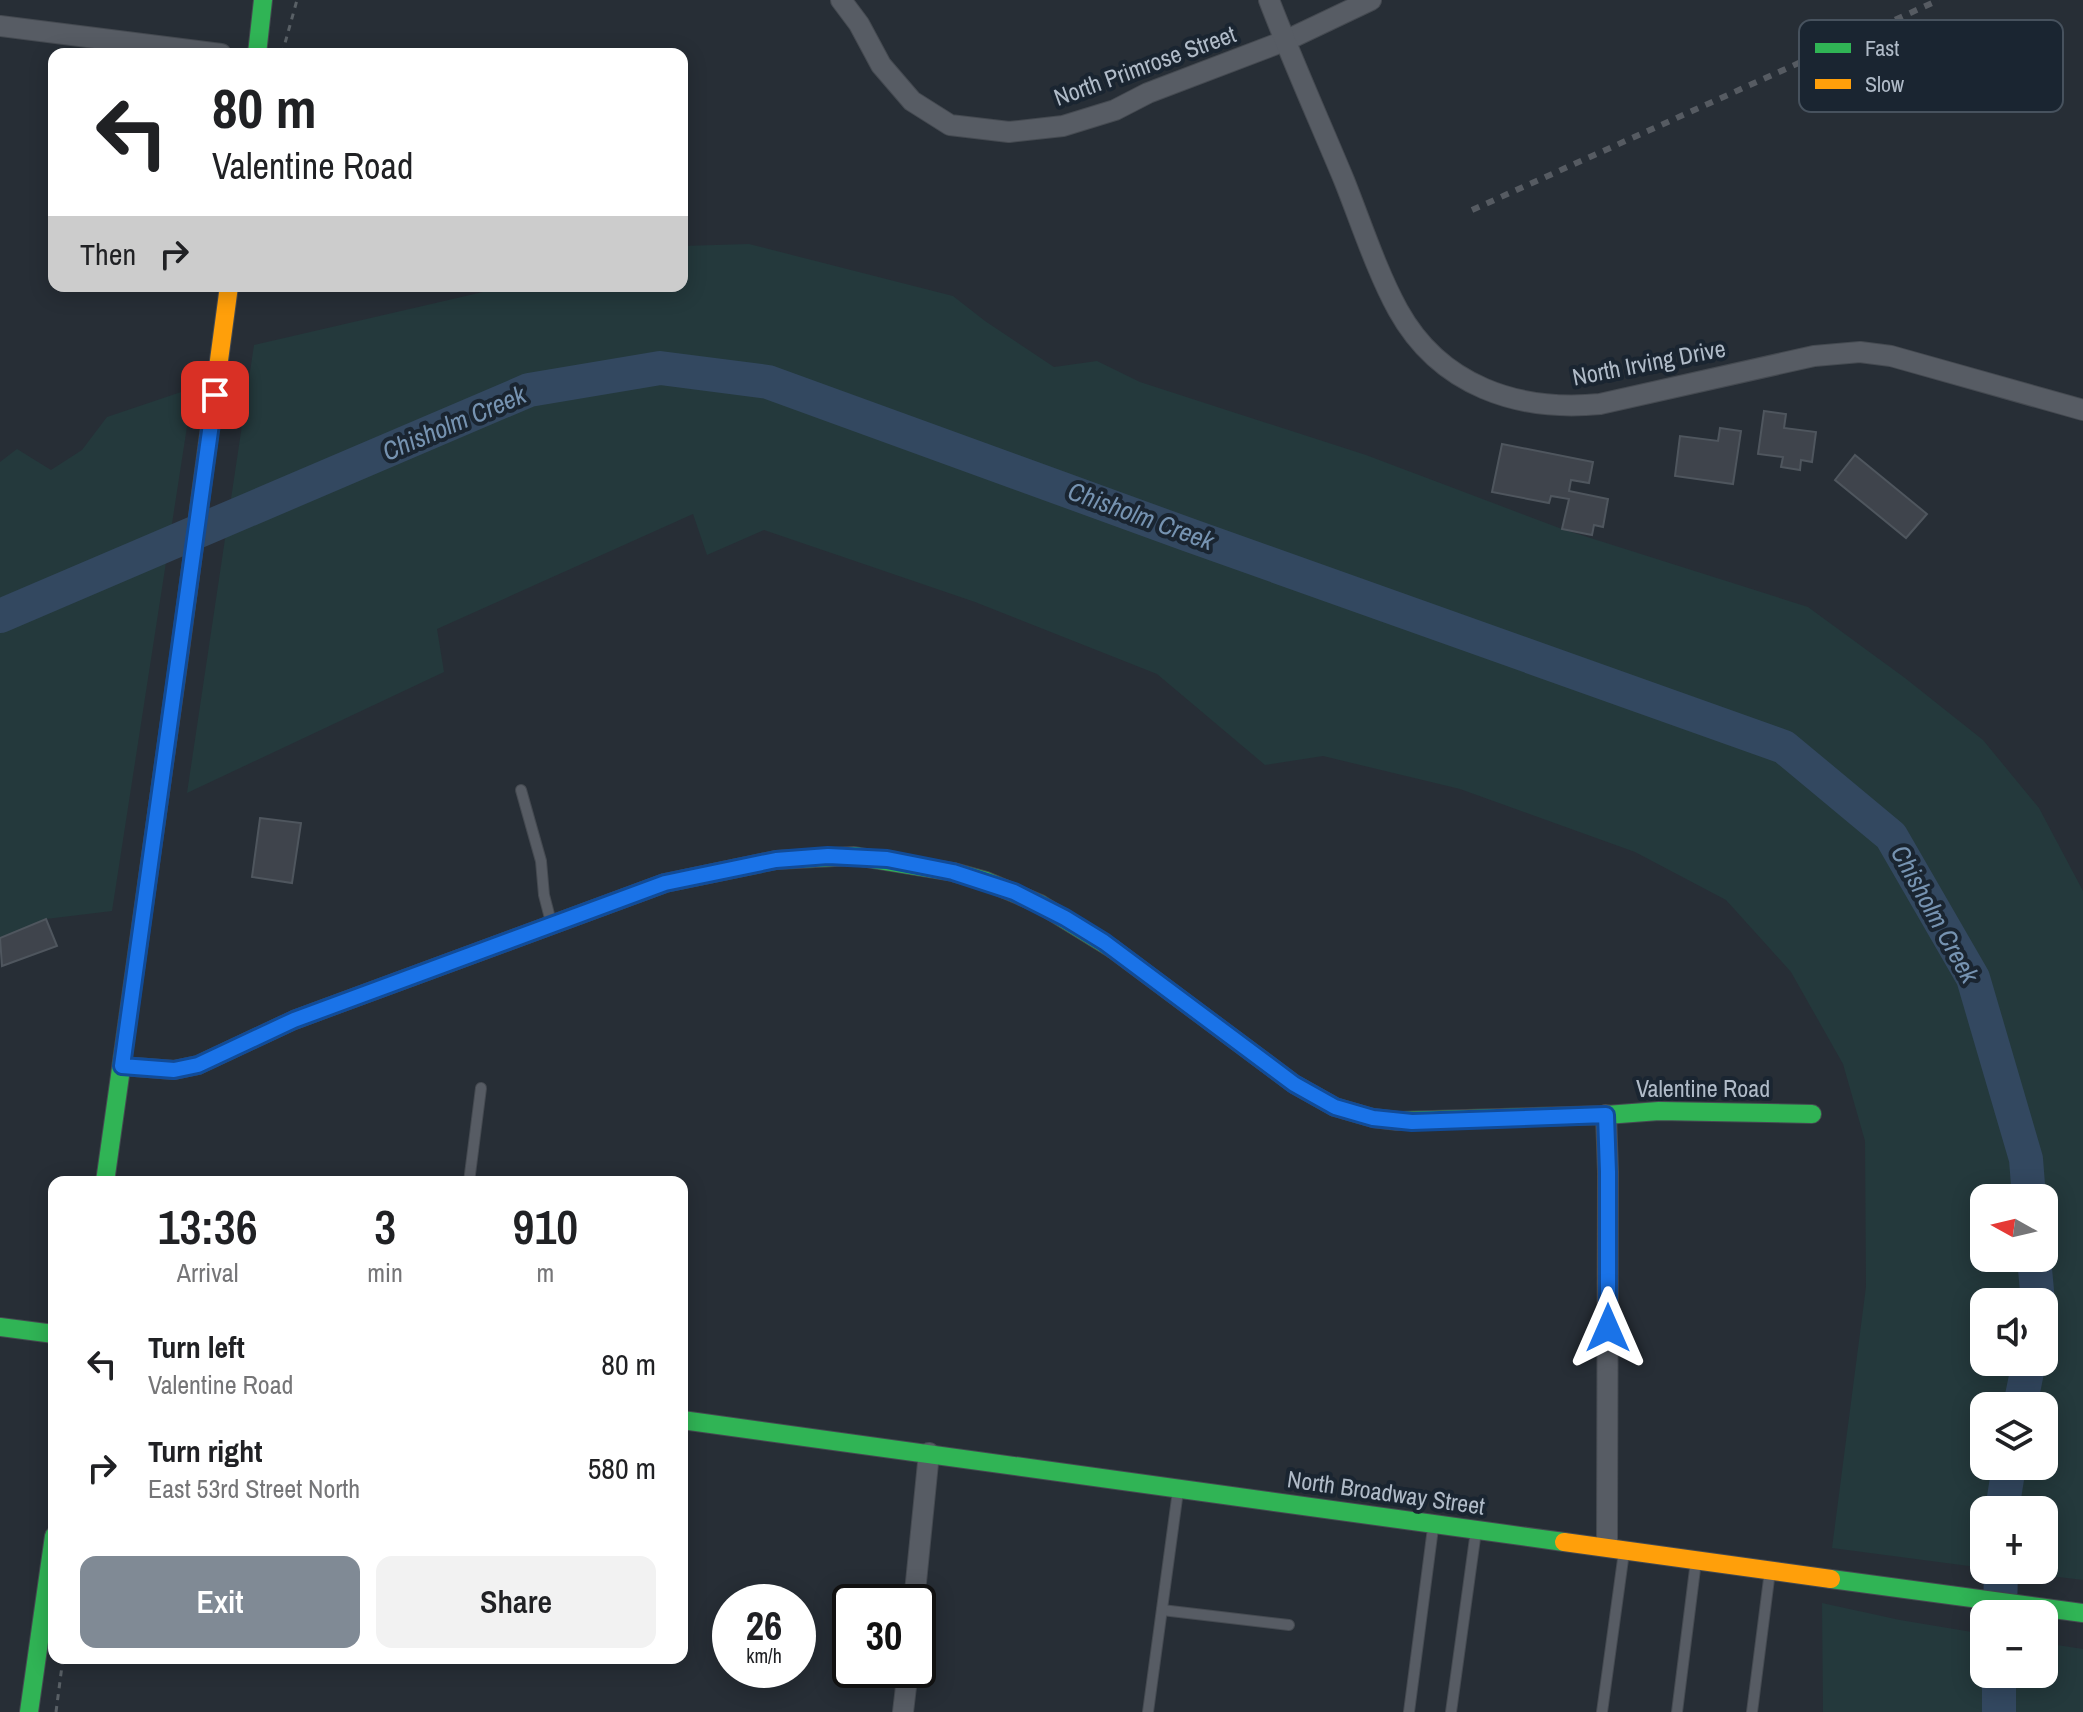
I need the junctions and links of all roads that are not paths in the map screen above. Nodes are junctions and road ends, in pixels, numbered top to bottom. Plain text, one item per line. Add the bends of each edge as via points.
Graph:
1 (263, 0) edge
2 (841, 0) edge
3 (1269, 0) edge
4 (1371, 0) edge
5 (0, 26) edge
6 (1287, 40) junction
7 (174, 48) edge
8 (258, 48) edge
9 (228, 292) edge
10 (2083, 410) edge
11 (521, 790) dead end
12 (552, 924) junction
13 (122, 1066) junction
14 (481, 1088) dead end
15 (1812, 1114) dead end
16 (1606, 1115) junction
17 (106, 1176) edge
18 (470, 1176) edge
19 (0, 1327) edge
20 (48, 1333) edge
21 (688, 1421) edge
22 (929, 1453) junction
23 (1178, 1489) junction
24 (1434, 1523) junction
25 (1477, 1529) junction
26 (1616, 1548) junction
27 (1696, 1559) junction
28 (1771, 1570) junction
29 (48, 1580) edge
30 (916, 1584) edge
31 (1162, 1610) junction
32 (2081, 1612) edge
33 (1289, 1625) dead end
34 (906, 1688) edge
35 (29, 1712) edge
36 (903, 1712) edge
37 (1148, 1712) edge
38 (1409, 1712) edge
39 (1451, 1712) edge
40 (1602, 1712) edge
41 (1677, 1712) edge
42 (1752, 1712) edge

1 - 8 main road
2 - 6 street, North Primrose Street via 881,65 912,101 950,125 975,130 1009,132 1083,121
3 - 6 street, North Irving Drive
4 - 6 street, North Primrose Street
5 - 7 street
6 - 10 street, North Irving Drive via 1398,310 1437,357 1487,392 1536,405 1600,404 1814,356 1860,352
9 - 13 main road
11 - 12 lane
12 - 13 main road, Valentine Road via 294,1020 198,1065 174,1070
12 - 16 main road, Valentine Road via 665,883 776,860 854,856 921,865 986,881 1065,918 1294,1084 1335,1107 1412,1122
13 - 17 main road
14 - 18 lane
15 - 16 main road, Valentine Road via 1716,1110
16 - 26 street
19 - 20 main road
21 - 22 main road, North Broadway Street
22 - 23 main road, North Broadway Street
22 - 30 street
23 - 24 main road, North Broadway Street
23 - 31 lane
24 - 25 main road, North Broadway Street
24 - 38 lane
25 - 26 main road, North Broadway Street
25 - 39 lane
26 - 27 main road, North Broadway Street
26 - 40 lane
27 - 28 main road, North Broadway Street
27 - 41 lane
28 - 32 main road, North Broadway Street
28 - 42 lane
29 - 35 main road
31 - 33 lane
31 - 37 lane
34 - 36 street

